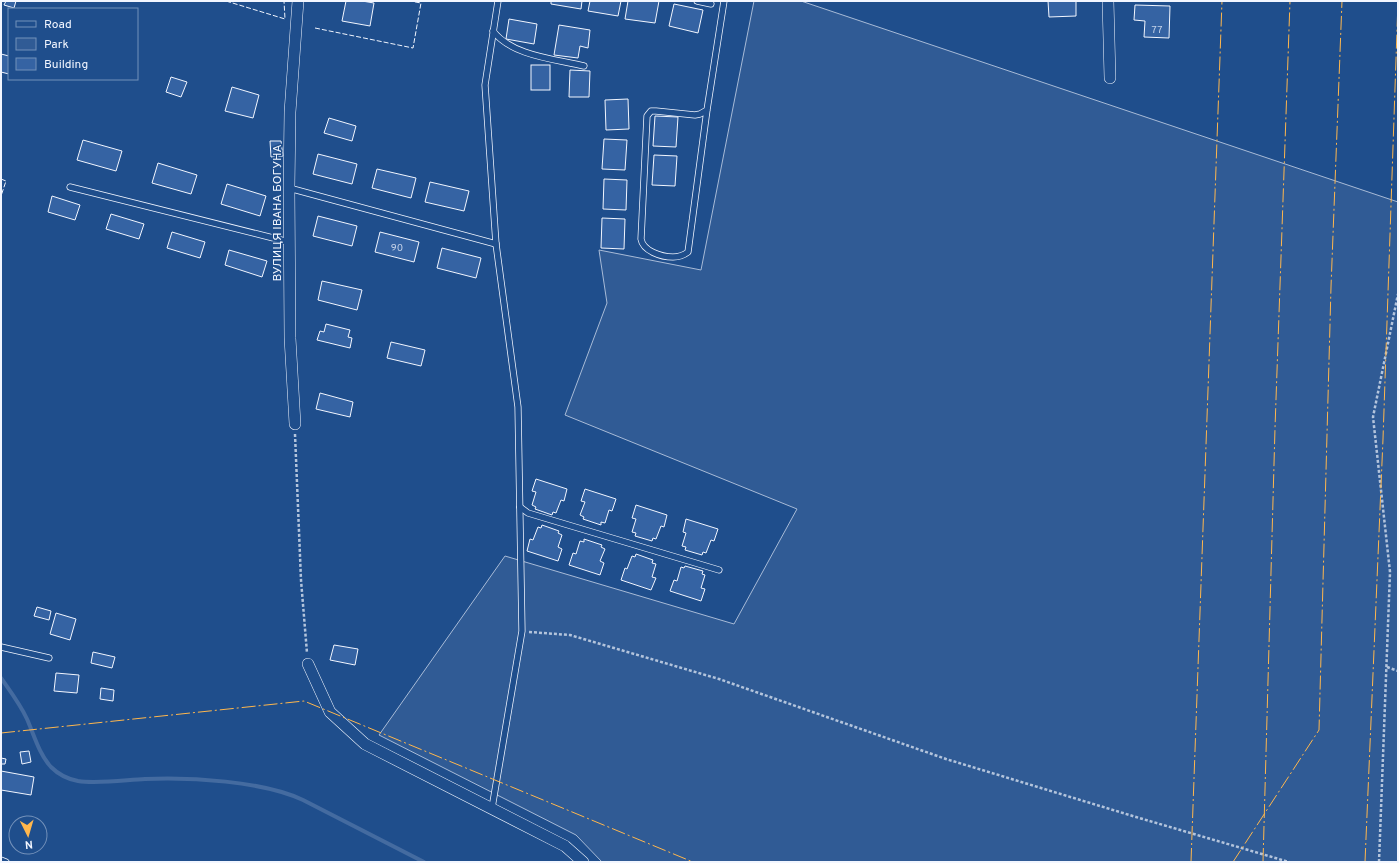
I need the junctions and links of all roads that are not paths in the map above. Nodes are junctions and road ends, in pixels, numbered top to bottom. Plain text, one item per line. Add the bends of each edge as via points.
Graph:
1 (298, 1) edge
2 (498, 1) edge
3 (697, 1) edge
4 (724, 1) edge
5 (1108, 1) edge
6 (711, 4) dead end
7 (492, 31) junction
8 (584, 66) dead end
9 (1110, 78) dead end
10 (707, 110) junction
11 (70, 187) dead end
12 (289, 188) junction
13 (290, 242) junction
14 (496, 244) junction
15 (295, 424) road end
16 (520, 507) junction
17 (719, 570) dead end
18 (1, 647) edge
19 (49, 658) dead end
20 (308, 664) road end
21 (492, 808) junction
22 (1, 860) edge
23 (6, 862) edge
24 (583, 862) edge

1 - 12 street, ВУЛИЦЯ ІВАНА БОГУНА via 290,112
2 - 7 lane
3 - 6 lane
4 - 10 lane
5 - 9 street
7 - 8 lane via 507,45 533,55
7 - 14 lane via 485,84
10 - 10 lane via 694,115 651,111 647,116 641,239 642,245 662,256 674,257 688,252
11 - 13 lane
12 - 13 street, ВУЛИЦЯ ІВАНА БОГУНА
12 - 14 lane
13 - 15 street, ВУЛИЦЯ ІВАНА БОГУНА via 290,338
14 - 16 lane via 518,407
16 - 17 lane via 528,513
16 - 21 lane via 522,631
18 - 19 lane
20 - 21 street via 330,712 365,744
21 - 24 street via 565,846
22 - 23 lane

